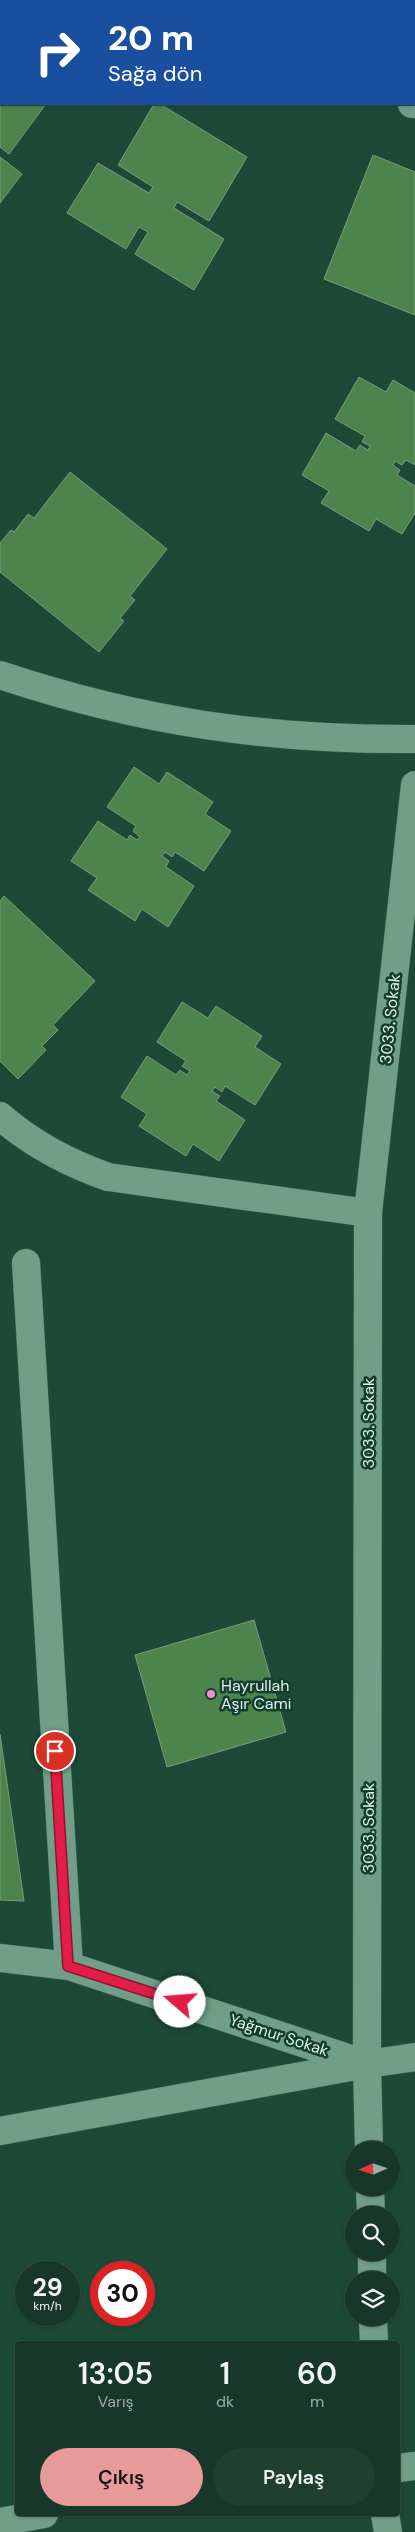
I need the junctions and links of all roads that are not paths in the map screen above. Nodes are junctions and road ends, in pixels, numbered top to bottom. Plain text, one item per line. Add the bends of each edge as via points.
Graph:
1 (0, 675) edge
2 (415, 740) edge
3 (415, 785) edge
4 (0, 1116) edge
5 (368, 1213) junction
6 (26, 1263) dead end
7 (0, 1958) edge
8 (68, 1966) junction
9 (415, 2057) edge
10 (367, 2064) junction
11 (0, 2131) edge
12 (369, 2141) edge
13 (373, 2326) edge
14 (374, 2341) edge
15 (415, 2466) edge
16 (400, 2468) edge
17 (33, 2516) edge
18 (385, 2516) edge
19 (0, 2522) edge
20 (388, 2532) edge

1 - 2 street via 122,711 196,725 308,737
3 - 5 street, 3033. Sokak
4 - 5 street via 42,1148 74,1165 108,1177
5 - 10 street, 3033. Sokak
6 - 8 street
7 - 8 street, Yağmur Sokak
8 - 10 street, Yağmur Sokak
9 - 10 street, Yağmur Sokak
10 - 11 street
10 - 12 street, 3033. Sokak
13 - 14 street
15 - 16 street
17 - 19 street
18 - 20 street

